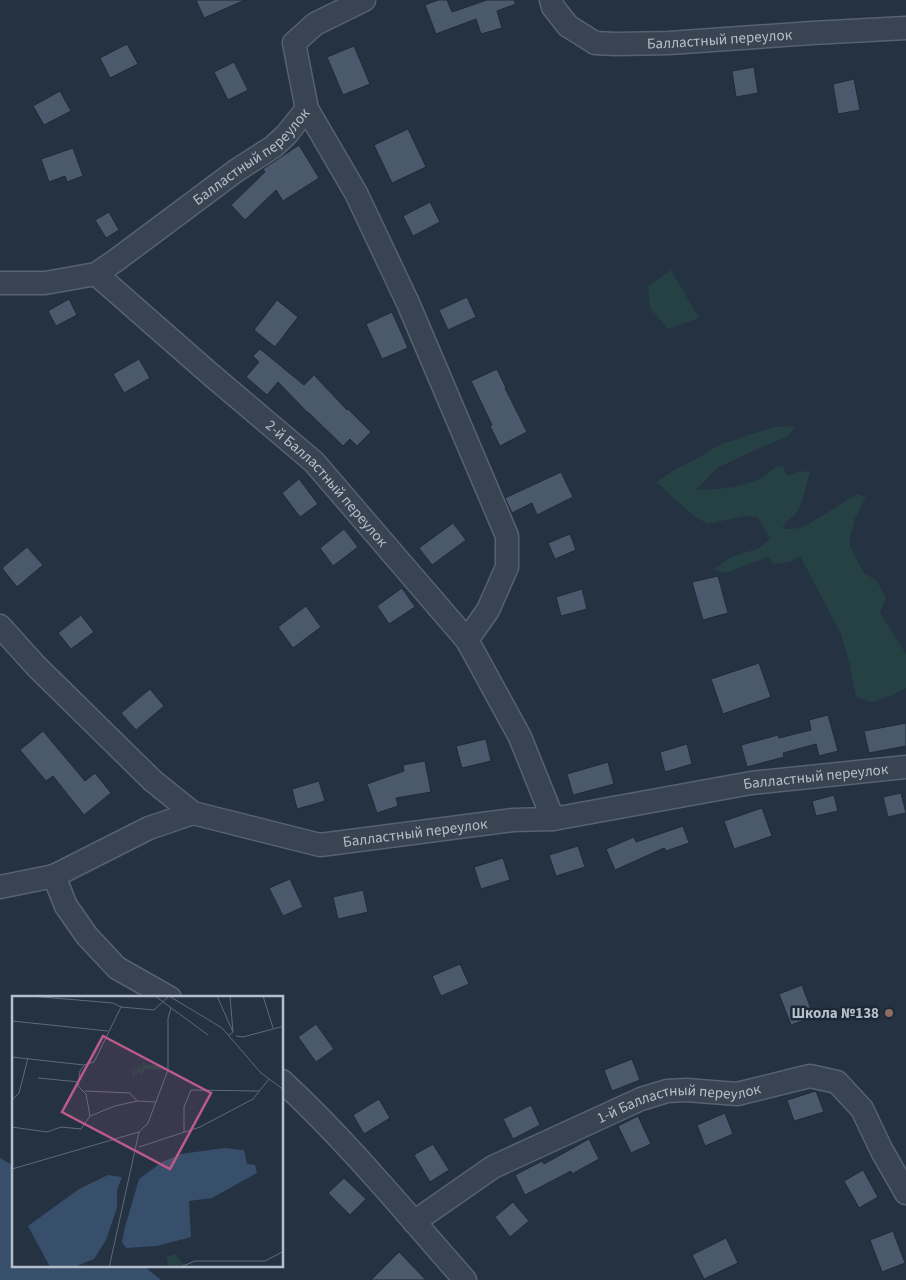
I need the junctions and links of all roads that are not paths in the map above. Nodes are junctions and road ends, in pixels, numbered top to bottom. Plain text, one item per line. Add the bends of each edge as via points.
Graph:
1 (361, 0) edge
2 (551, 0) edge
3 (906, 28) edge
4 (307, 109) junction
5 (96, 274) junction
6 (0, 283) edge
7 (0, 626) edge
8 (467, 640) junction
9 (906, 767) edge
10 (193, 813) junction
11 (552, 819) junction
12 (54, 876) junction
13 (0, 887) edge
14 (166, 996) edge
15 (284, 1083) edge
16 (906, 1193) edge
17 (414, 1222) junction
18 (465, 1280) edge

1 - 4 street, Балластный переулок via 315,24 294,43
2 - 3 street, Балластный переулок via 568,26 595,43 669,43
4 - 5 street, Балластный переулок via 274,147 237,170
4 - 8 street via 356,193 408,303 506,536 506,567 488,610
5 - 6 street via 45,283
5 - 8 street, 2-й Балластный переулок via 314,462
7 - 10 street, Балластный переулок via 153,781
8 - 11 street, 2-й Балластный переулок via 520,737
9 - 11 street, Балластный переулок via 751,783
10 - 11 street, Балластный переулок via 320,845 513,820
10 - 12 street via 149,828
12 - 13 street
12 - 14 street via 66,906 111,962
15 - 17 street via 314,1111
16 - 17 street, 1-й Балластный переулок via 862,1108 837,1082 810,1076 737,1094 686,1090 667,1091 641,1099 492,1167
17 - 18 street

